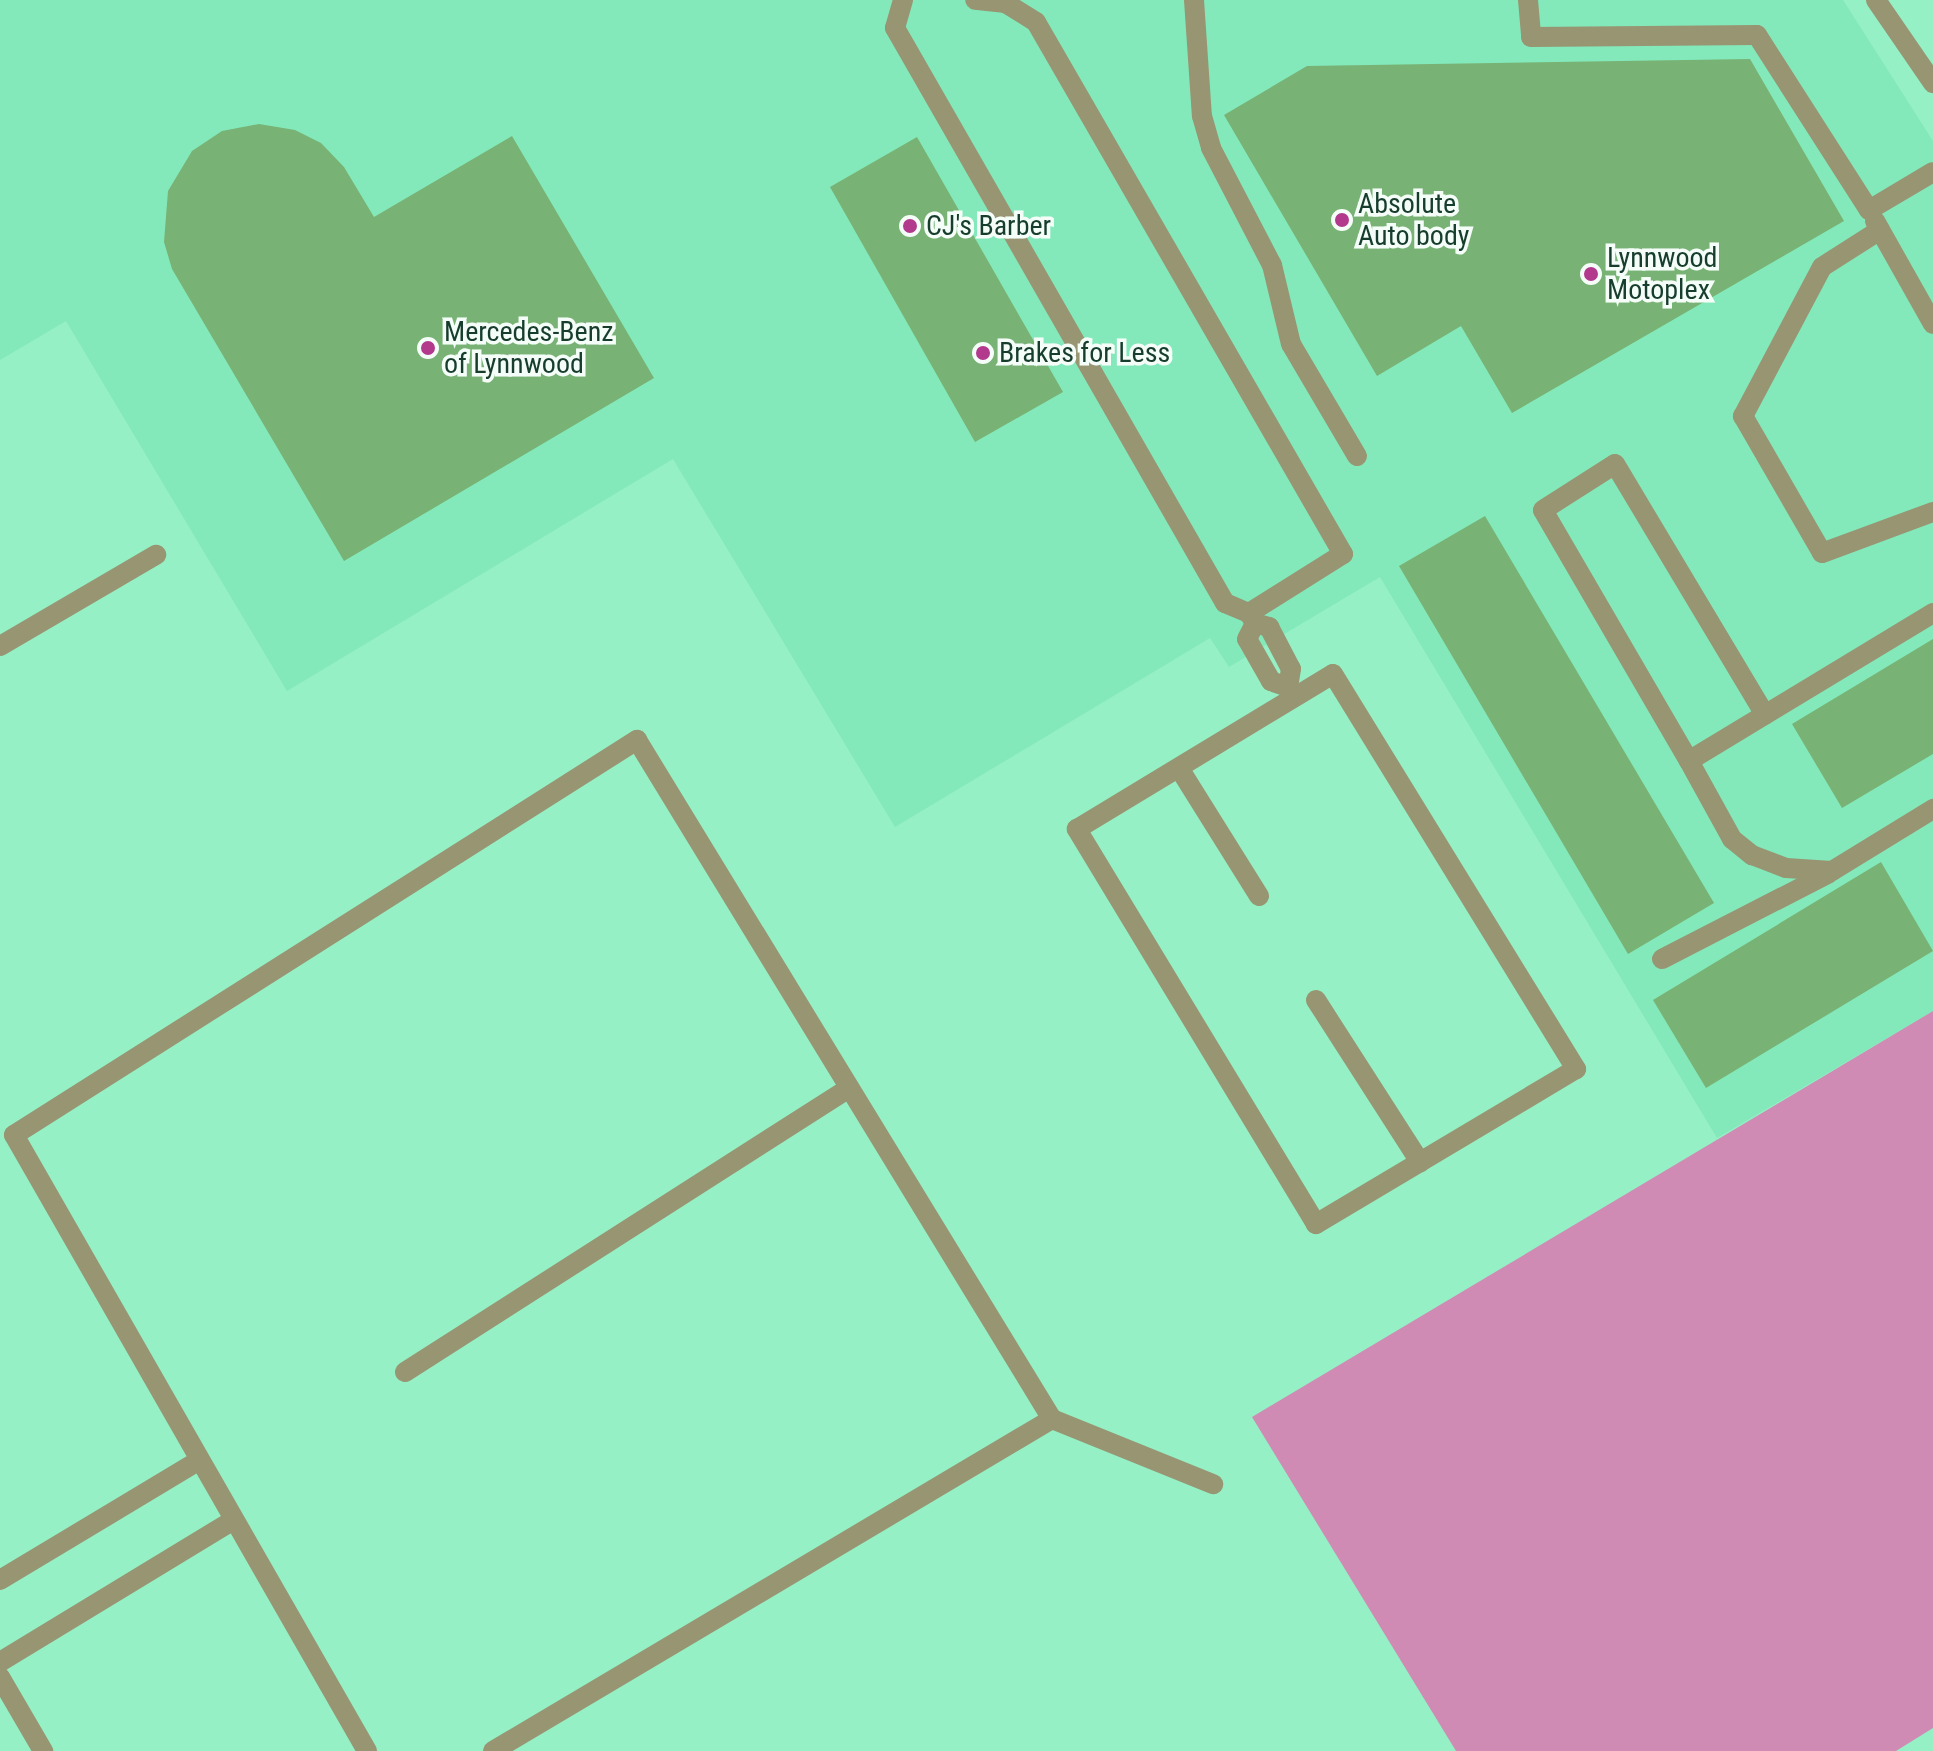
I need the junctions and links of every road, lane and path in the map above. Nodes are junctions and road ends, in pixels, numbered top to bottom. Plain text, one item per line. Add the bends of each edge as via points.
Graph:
1 (903, 0) edge
2 (975, 0) edge
3 (1194, 0) edge
4 (1528, 0) edge
5 (1876, 0) edge
6 (1933, 83) edge
7 (1933, 172) edge
8 (1869, 210) junction
9 (1880, 230) junction
10 (1933, 324) edge
11 (1357, 456) dead end
12 (1933, 512) edge
13 (156, 555) dead end
14 (1933, 613) edge
15 (1252, 618) junction
16 (0, 646) edge
17 (1291, 692) junction
18 (1765, 715) junction
19 (1689, 761) junction
20 (1179, 768) junction
21 (1933, 809) edge
22 (1832, 871) junction
23 (1259, 896) dead end
24 (1662, 959) dead end
25 (1316, 1000) dead end
26 (849, 1088) junction
27 (1420, 1162) junction
28 (405, 1372) dead end
29 (1052, 1419) junction
30 (198, 1461) junction
31 (1213, 1484) dead end
32 (232, 1521) junction
33 (0, 1580) edge
34 (0, 1662) edge
35 (0, 1677) edge
36 (43, 1751) edge
37 (367, 1751) edge
38 (493, 1751) edge

1 - 15 street via 895,28 1225,603
2 - 15 street via 1006,3 1036,22 1343,554
3 - 11 street via 1202,116 1211,148 1272,265 1291,344
4 - 8 street via 1531,37 1757,35
5 - 6 street
7 - 8 street
8 - 9 street
9 - 10 street
9 - 12 street via 1822,267 1743,416 1822,553
13 - 16 street
14 - 18 street
15 - 17 street via 1247,639 1271,681
17 - 20 street
17 - 27 street via 1333,674 1576,1069
18 - 19 street
18 - 19 street via 1615,464 1543,510
19 - 22 street via 1732,839 1752,855 1786,868
20 - 23 street
20 - 27 street via 1077,829 1316,1224
21 - 22 street
22 - 24 street
25 - 27 street
26 - 28 street
26 - 29 street
26 - 30 street via 637,740 14,1135
29 - 31 street
29 - 38 street
30 - 32 street
30 - 33 street
32 - 34 street
32 - 37 street
35 - 36 street

